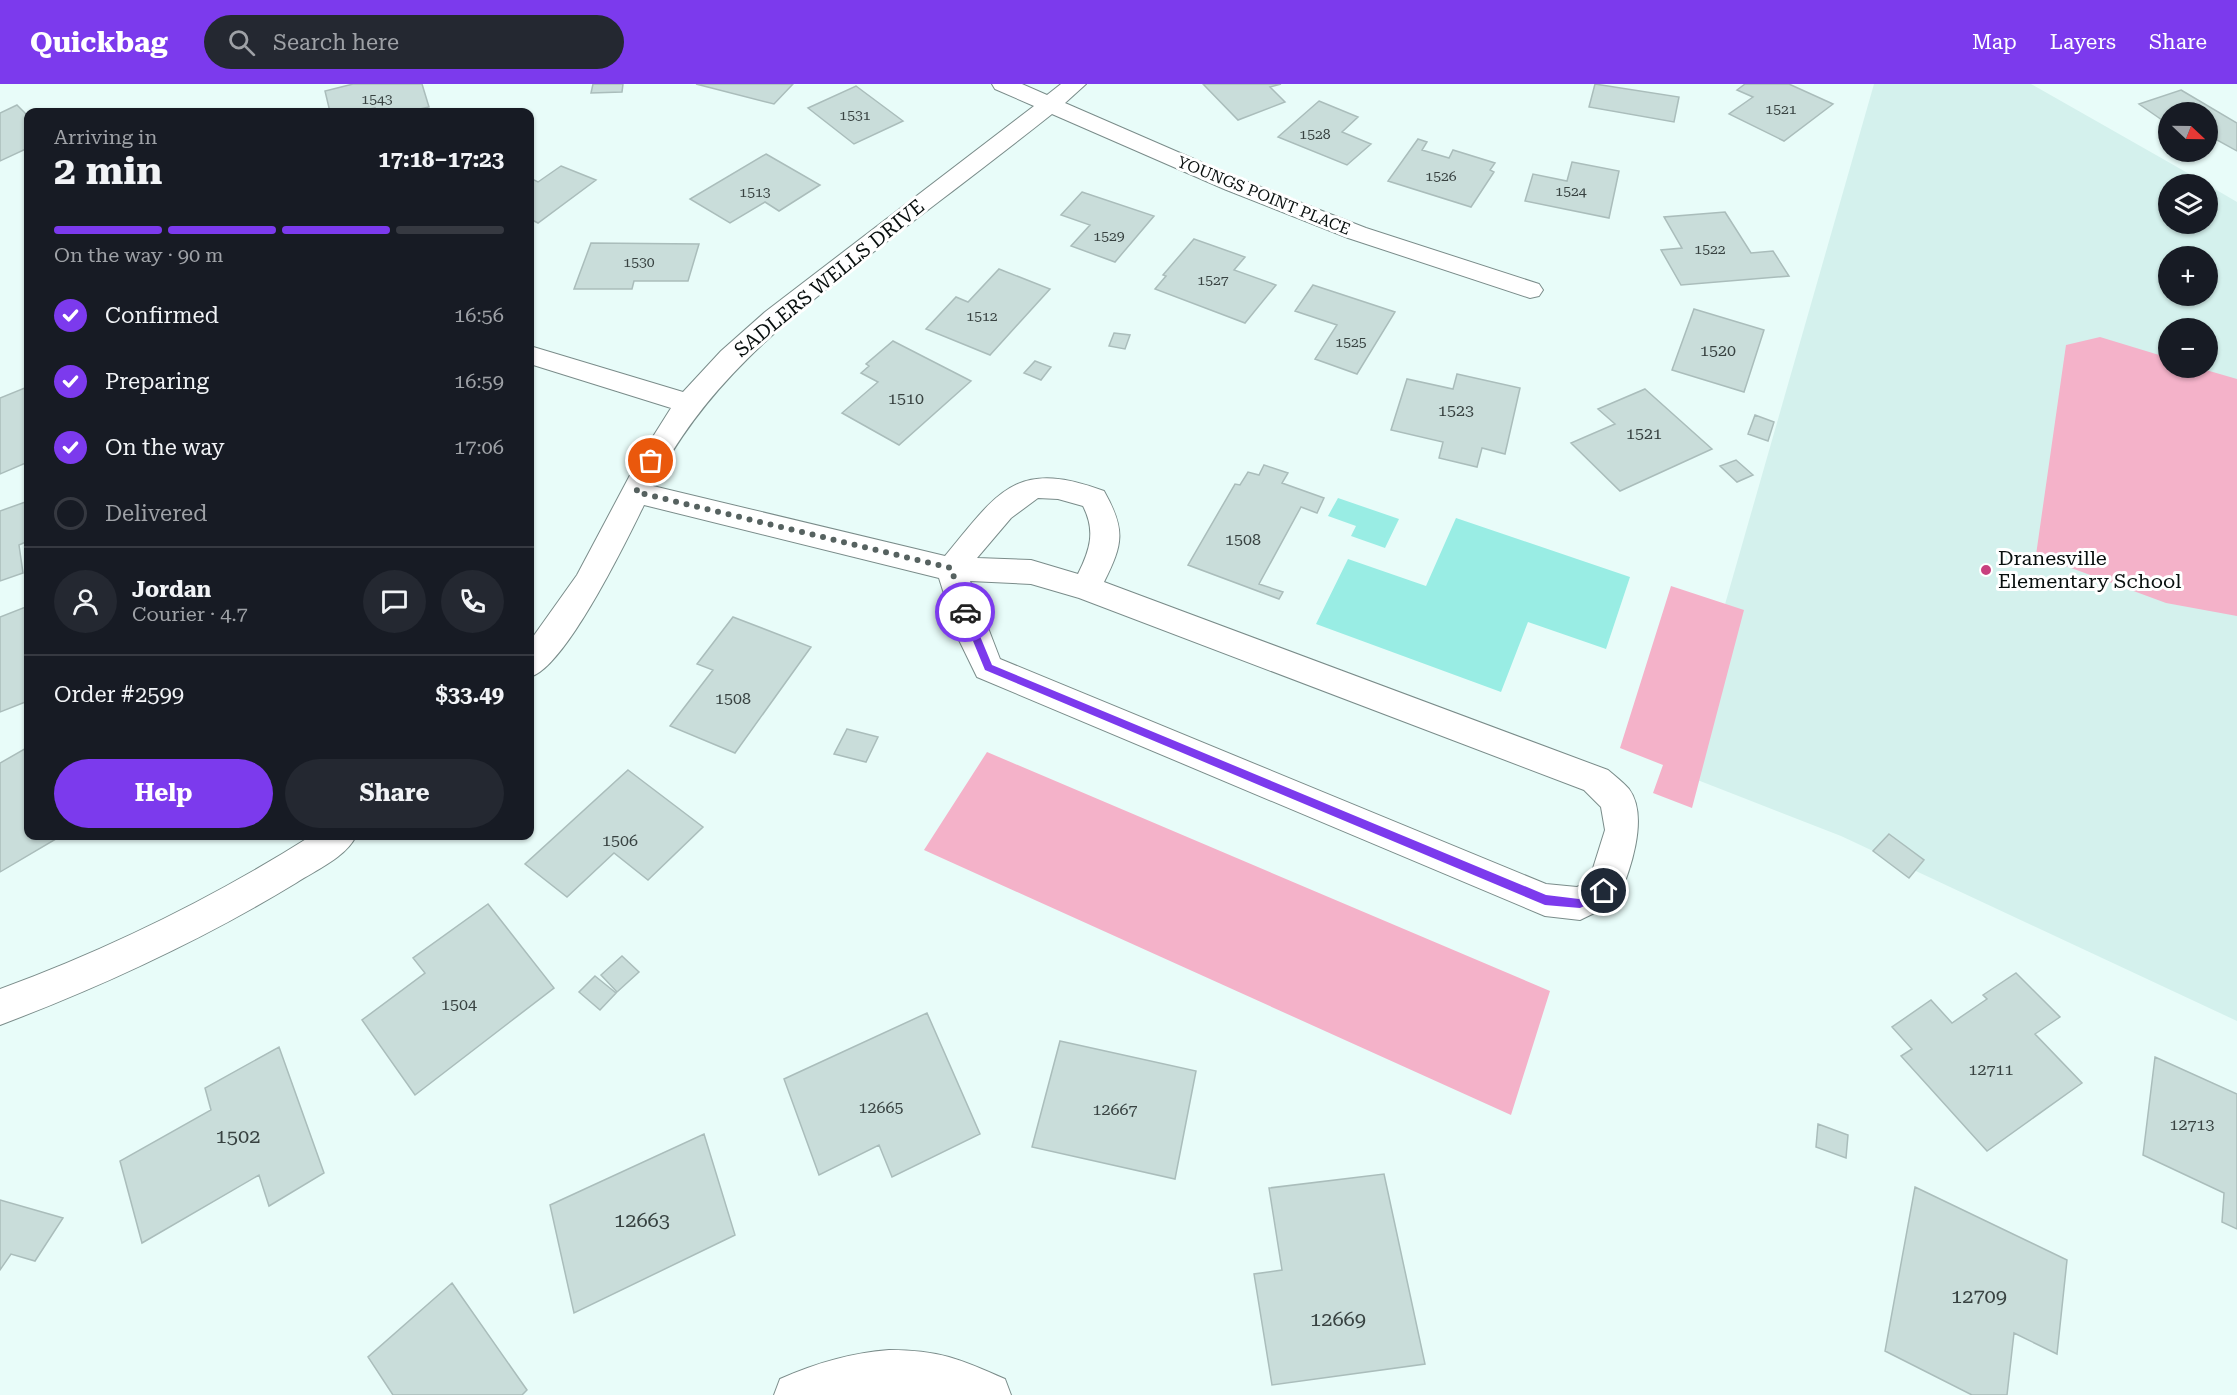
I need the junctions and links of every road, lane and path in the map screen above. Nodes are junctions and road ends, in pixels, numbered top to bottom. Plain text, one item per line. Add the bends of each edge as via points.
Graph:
1 (1003, 84) edge
2 (1075, 84) edge
3 (1051, 103) junction
4 (1530, 290) dead end
5 (534, 356) edge
6 (689, 404) junction
7 (636, 492) junction
8 (951, 568) junction
9 (1086, 588) junction
10 (534, 659) edge
11 (333, 840) edge
12 (0, 1007) edge
13 (796, 1395) edge
14 (989, 1395) edge

1 - 3 street, YOUNGS POINT PLACE
2 - 3 street, SADLERS WELLS DRIVE
3 - 4 street, YOUNGS POINT PLACE via 1232,184 1357,233
3 - 6 street, SADLERS WELLS DRIVE via 772,320 722,365
5 - 6 street
6 - 7 street, SADLERS WELLS DRIVE via 654,455
7 - 8 street
7 - 10 street, SADLERS WELLS DRIVE via 596,570 560,627
8 - 9 street via 1031,572
8 - 9 street via 1008,503 1034,488 1064,489 1094,499 1106,519 1106,547
8 - 9 street via 988,668 1545,900 1580,904 1604,891 1622,830 1617,800 1596,780
11 - 12 street via 278,877 174,935 68,983
13 - 14 street via 815,1385 883,1371 947,1376

